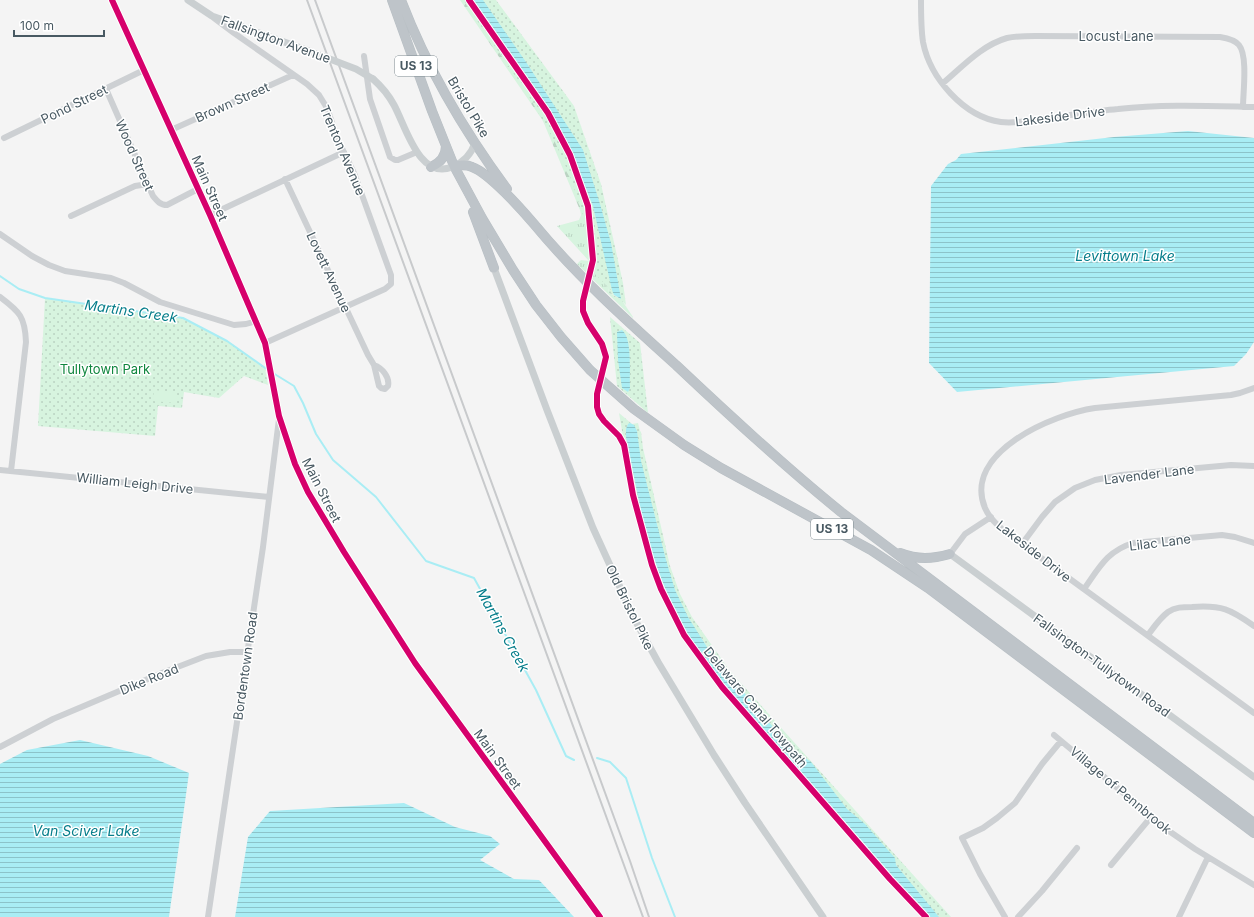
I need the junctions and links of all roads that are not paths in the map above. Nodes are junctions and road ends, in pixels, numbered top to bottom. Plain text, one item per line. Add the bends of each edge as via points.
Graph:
1 (112, 0) edge
2 (188, 0) edge
3 (392, 0) edge
4 (401, 0) edge
5 (921, 0) edge
6 (212, 16) junction
7 (364, 56) dead end
8 (144, 70) junction
9 (293, 75) junction
10 (943, 83) junction
11 (106, 89) junction
12 (1243, 107) junction
13 (1254, 107) edge
14 (171, 130) junction
15 (4, 138) dead end
16 (445, 142) junction
17 (475, 143) junction
18 (344, 152) junction
19 (417, 152) junction
20 (454, 166) junction
21 (431, 167) junction
22 (286, 179) junction
23 (462, 180) junction
24 (148, 184) junction
25 (198, 189) junction
26 (210, 215) junction
27 (71, 216) dead end
28 (530, 219) junction
29 (0, 234) edge
30 (494, 268) joint
31 (0, 298) edge
32 (346, 307) junction
33 (256, 321) junction
34 (265, 343) junction
35 (374, 365) dead end
36 (1254, 388) edge
37 (279, 416) junction
38 (1254, 466) edge
39 (0, 470) edge
40 (11, 471) junction
41 (269, 496) junction
42 (991, 517) junction
43 (1254, 543) edge
44 (1022, 544) junction
45 (890, 548) junction
46 (950, 554) junction
47 (1084, 589) junction
48 (1254, 626) edge
49 (1148, 635) junction
50 (248, 652) junction
51 (1254, 713) edge
52 (1054, 735) dead end
53 (1061, 741) junction
54 (0, 747) edge
55 (1254, 777) edge
56 (1151, 817) junction
57 (1254, 823) edge
58 (1254, 833) edge
59 (1077, 848) dead end
60 (1208, 857) junction
61 (1111, 865) dead end
62 (1254, 885) edge
63 (208, 917) edge
64 (600, 917) edge
65 (822, 917) edge
66 (1005, 917) edge
67 (1018, 917) edge
68 (1179, 917) edge

1 - 8 street, Main Street
2 - 6 main road, Fallsington Avenue
3 - 16 highway, US 13
4 - 17 highway, Bristol Pike / US 13 via 434,73
5 - 10 street, Lakeside Drive via 923,42 929,60
6 - 9 street, Trenton Avenue
6 - 19 main road, Fallsington Avenue, bridge via 356,69 372,79 394,104
7 - 19 street via 370,99 390,157 398,160
8 - 11 street, Pond Street
8 - 14 street, Main Street
9 - 14 street, Brown Street
9 - 18 street, Trenton Avenue via 316,92 323,101
10 - 12 street, Lakeside Drive via 965,107 982,117 1001,122 1144,107
10 - 12 street, Locust Lane via 988,47 1011,38 1220,37 1239,44 1243,54
11 - 15 street, Pond Street
11 - 24 street, Wood Street
12 - 13 street, Lakeside Drive
14 - 25 street, Main Street
16 - 20 highway, US 13
16 - 21 highway via 443,157
17 - 20 main road via 468,157
17 - 28 highway, Bristol Pike / US 13
18 - 22 street
18 - 32 street, Trenton Avenue via 354,173 392,281 389,286
19 - 21 main road, Fallsington Avenue
20 - 21 main road via 440,169
20 - 23 highway, US 13
20 - 28 highway via 469,166 481,172
22 - 26 street
22 - 32 street, Lovett Avenue
23 - 30 highway
23 - 58 highway, US 13 via 509,264 548,321 590,370 634,410 701,456 856,542 913,577
24 - 25 street, Wood Street via 153,196 164,205
24 - 27 street via 135,186
25 - 26 street, Main Street
26 - 33 street, Main Street
28 - 45 highway, US 13 via 590,286 757,441 818,493
29 - 33 street via 17,247 65,271 111,278 160,302 234,325
30 - 65 main road, Old Bristol Pike via 599,543 635,620 672,686 745,803
31 - 40 street via 23,319 26,328
32 - 34 street
32 - 35 street, Lovett Avenue
33 - 34 street, Main Street
34 - 37 street, Main Street
36 - 42 street, Lakeside Drive via 1231,395 1087,409 1037,428 996,455 986,469 982,496
37 - 41 street, Bordentown Road
37 - 64 street, Main Street via 295,464 308,492 400,642
38 - 44 street, Lavender Lane via 1231,465 1136,473 1089,482 1075,488 1056,502
39 - 40 street, William Leigh Drive
40 - 41 street, William Leigh Drive
41 - 50 street, Bordentown Road
42 - 44 street, Lakeside Drive
42 - 46 street via 965,534
43 - 47 street, Lilac Lane via 1218,535 1133,543 1111,553
44 - 47 street, Lakeside Drive
45 - 46 highway via 920,558
45 - 57 highway, US 13
46 - 55 main road, Fallsington-Tullytown Road
47 - 49 street, Lakeside Drive
48 - 49 street via 1233,612 1218,607 1180,608 1163,616
49 - 51 street, Lakeside Drive
50 - 54 street, Dike Road via 206,656 53,719
50 - 63 street, Bordentown Road
52 - 53 street
53 - 56 street, Village of Pennbrook
53 - 66 street, Village of Pennbrook via 1015,803 983,828 962,838
56 - 60 street, Village of Pennbrook
56 - 61 street
59 - 67 street
60 - 62 street, Village of Pennbrook
60 - 68 street

